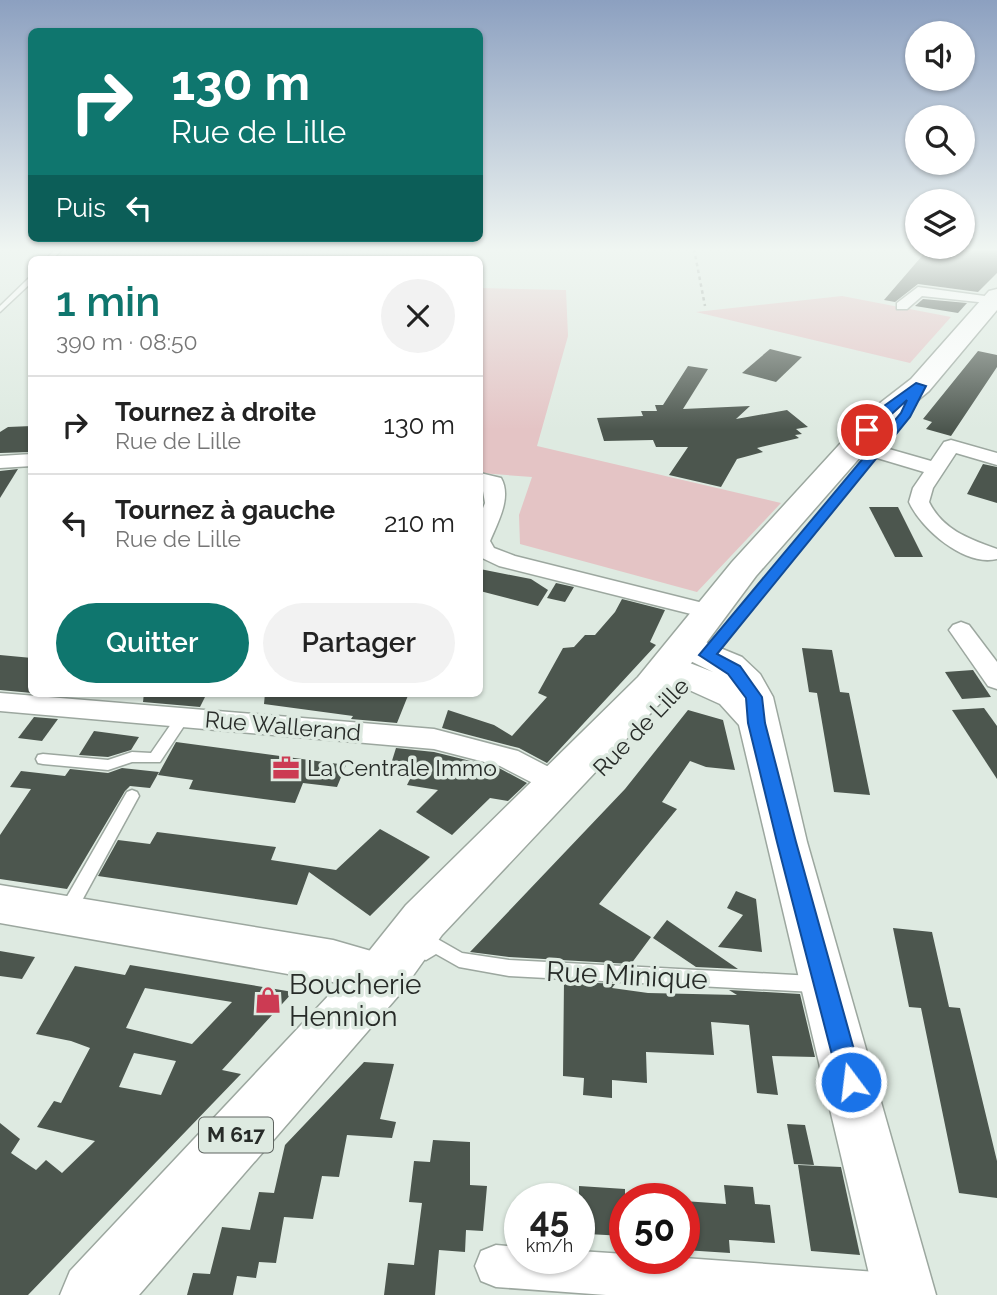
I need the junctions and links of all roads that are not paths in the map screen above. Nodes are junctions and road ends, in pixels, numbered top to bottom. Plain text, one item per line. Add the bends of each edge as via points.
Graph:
1 (985, 309) edge
2 (865, 448) junction
3 (997, 459) edge
4 (28, 461) edge
5 (0, 462) edge
6 (936, 469) junction
7 (483, 480) edge
8 (483, 534) edge
9 (483, 545) edge
10 (995, 558) edge
11 (961, 630) dead end
12 (693, 651) junction
13 (997, 680) edge
14 (0, 702) edge
15 (183, 717) junction
16 (43, 759) dead end
17 (558, 785) junction
18 (132, 796) dead end
19 (0, 904) edge
20 (65, 915) junction
21 (408, 967) junction
22 (825, 985) junction
23 (274, 1124) dead end
24 (496, 1266) dead end
25 (94, 1295) edge
26 (905, 1295) edge

1 - 2 main road, Rue de Lille / M 617 via 920,386 909,410
2 - 6 street
2 - 12 main road, Rue de Lille / M 617
3 - 6 street via 951,446
4 - 5 street
6 - 10 street via 920,494 926,516 943,534
7 - 8 street via 495,485 494,506
9 - 12 street via 491,555
11 - 13 street
12 - 17 main road, Rue de Lille / M 617
12 - 21 main road, Rue de Lille / M 617
12 - 22 main road via 757,723
14 - 15 street, Rue Wallerand
15 - 16 lane via 155,758 132,757 108,765
15 - 17 street, Rue Wallerand via 446,742 508,758
17 - 21 main road, Rue de Lille / M 617 via 424,920
18 - 20 lane
19 - 20 main road
20 - 21 main road via 368,970
21 - 22 lane, Rue Minique via 459,960 509,968
21 - 23 lane
21 - 25 main road, Rue de Lille / M 617
22 - 26 main road
24 - 26 street

